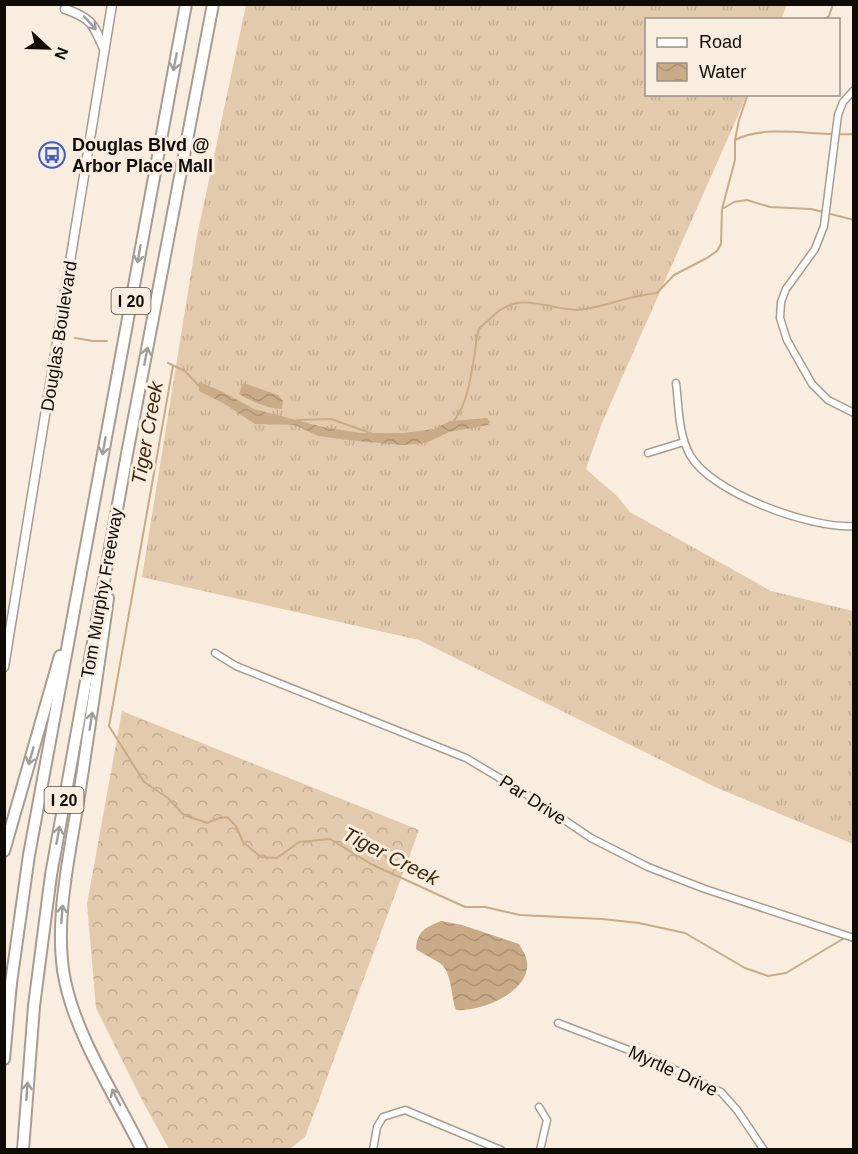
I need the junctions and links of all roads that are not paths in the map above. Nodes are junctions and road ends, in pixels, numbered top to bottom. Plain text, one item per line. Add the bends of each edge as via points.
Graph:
1 (112, 4) edge
2 (186, 4) edge
3 (213, 4) edge
4 (64, 9) dead end
5 (104, 49) junction
6 (854, 90) edge
7 (676, 383) dead end
8 (854, 413) edge
9 (684, 442) junction
10 (648, 453) dead end
11 (127, 454) junction
12 (854, 526) edge
13 (76, 598) junction
14 (215, 653) dead end
15 (4, 667) edge
16 (4, 852) edge
17 (854, 938) edge
18 (558, 1023) dead end
19 (4, 1059) edge
20 (539, 1107) dead end
21 (23, 1149) edge
22 (142, 1149) edge
23 (373, 1149) edge
24 (501, 1149) edge
25 (540, 1149) edge
26 (764, 1149) edge

1 - 5 main road, Douglas Boulevard
2 -> 13 highway, Tom Murphy Freeway / I 20
11 -> 3 highway, Tom Murphy Freeway / I 20
4 -> 5 main road via 86,16
5 - 15 main road, Douglas Boulevard
6 - 8 street via 838,115 824,226 815,249 786,289 780,318 812,384 828,400
7 - 9 street
9 - 10 street
9 - 12 street via 698,467 723,486 812,522
21 -> 11 highway, Tom Murphy Freeway / I 20 via 34,1006 48,895
22 -> 11 highway via 76,1016 61,947 66,877
13 -> 16 highway
13 - 19 highway, Tom Murphy Freeway / I 20 via 24,887
14 - 17 street, Par Drive via 236,666 466,758 591,838 648,867
18 - 26 street, Myrtle Drive via 655,1060 722,1092
20 - 25 street via 547,1120
23 - 24 street via 383,1117 405,1110

